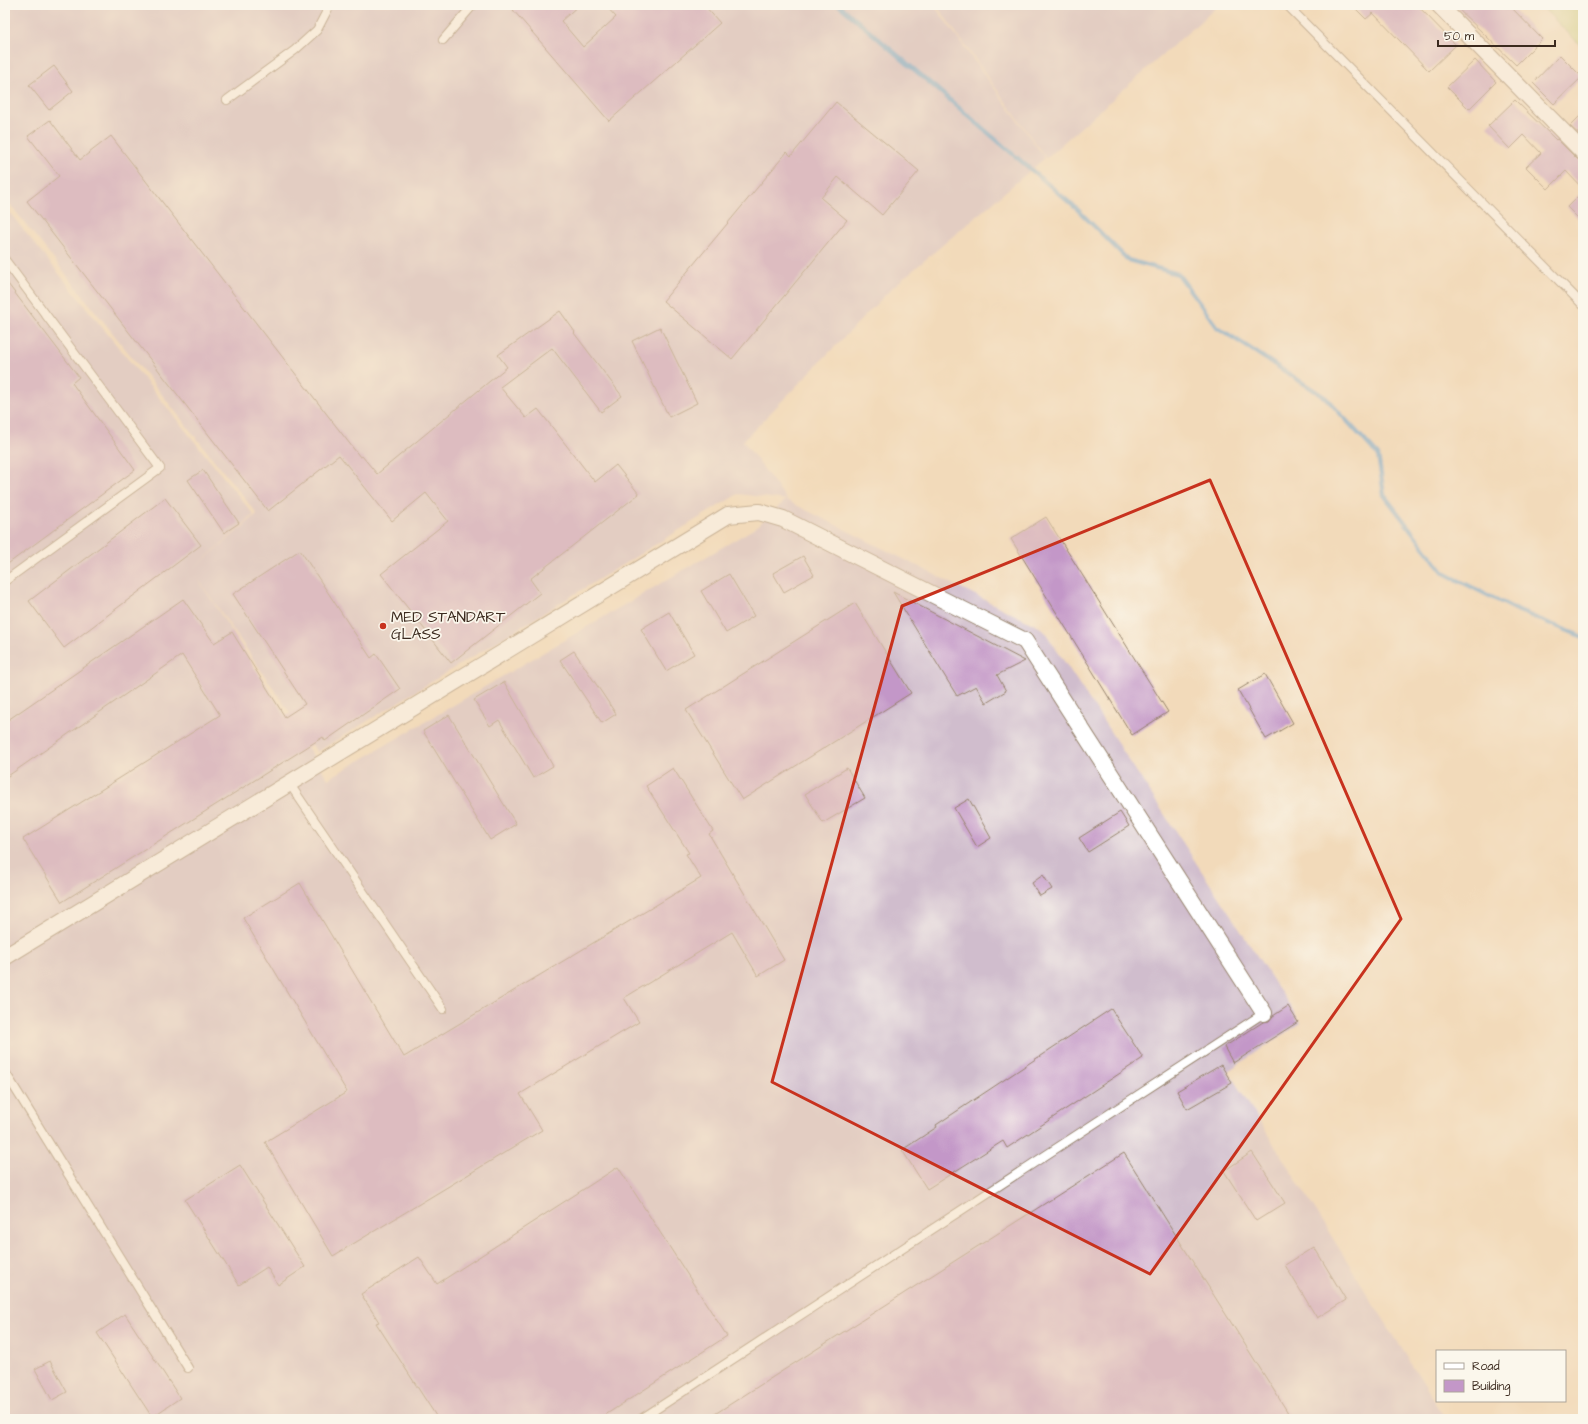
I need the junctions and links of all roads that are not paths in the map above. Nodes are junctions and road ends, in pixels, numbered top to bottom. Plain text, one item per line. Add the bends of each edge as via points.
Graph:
1 (330, 5) edge
2 (473, 5) edge
3 (1287, 5) edge
4 (1439, 5) edge
5 (443, 40) dead end
6 (227, 100) dead end
7 (1583, 152) edge
8 (5, 260) edge
9 (1583, 305) edge
10 (5, 581) edge
11 (289, 783) junction
12 (5, 957) edge
13 (443, 1009) dead end
14 (1264, 1014) joint
15 (5, 1072) edge
16 (188, 1368) dead end
17 (641, 1419) edge

1 - 6 lane via 317,30 295,50
2 - 5 lane
3 - 9 lane
4 - 7 street
8 - 10 lane via 160,468
11 - 12 street
11 - 13 lane
11 - 14 street via 728,515 759,512 783,519 1025,641
14 - 17 lane
15 - 16 lane

